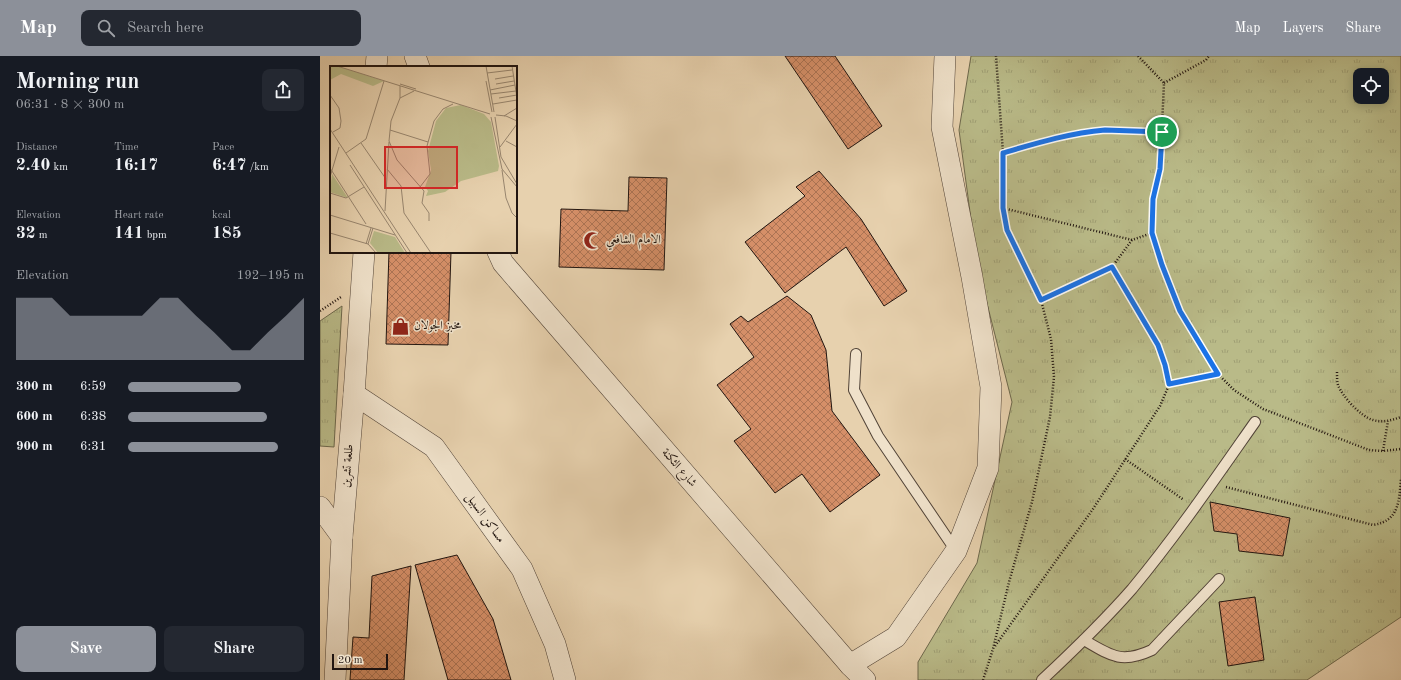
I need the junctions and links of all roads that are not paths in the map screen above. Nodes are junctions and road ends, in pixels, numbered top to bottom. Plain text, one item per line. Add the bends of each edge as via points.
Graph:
1 (377, 56) edge
2 (414, 56) edge
3 (945, 56) edge
4 (376, 66) edge
5 (419, 66) edge
6 (364, 253) edge
7 (498, 253) edge
8 (856, 354) dead end
9 (354, 394) junction
10 (1255, 422) dead end
11 (320, 507) edge
12 (342, 537) junction
13 (956, 551) junction
14 (1219, 579) dead end
15 (1084, 640) junction
16 (850, 665) junction
17 (335, 680) edge
18 (565, 680) edge
19 (865, 680) edge
20 (1042, 680) edge

1 - 4 street
2 - 5 street
3 - 13 street via 942,127 991,387 988,468
6 - 9 street, طلعة تشرين
7 - 16 street, شارع الثكنة via 508,269
8 - 13 lane via 854,390 878,436
9 - 12 street, طلعة تشرين
9 - 18 street, مساكن السبيل via 434,447 522,569 555,644
10 - 15 lane via 1176,533 1131,589
11 - 12 street
12 - 17 street, طلعة تشرين
13 - 16 street via 896,637
14 - 15 lane via 1152,650 1142,655 1110,655
15 - 20 lane
16 - 19 street, شارع الثكنة

